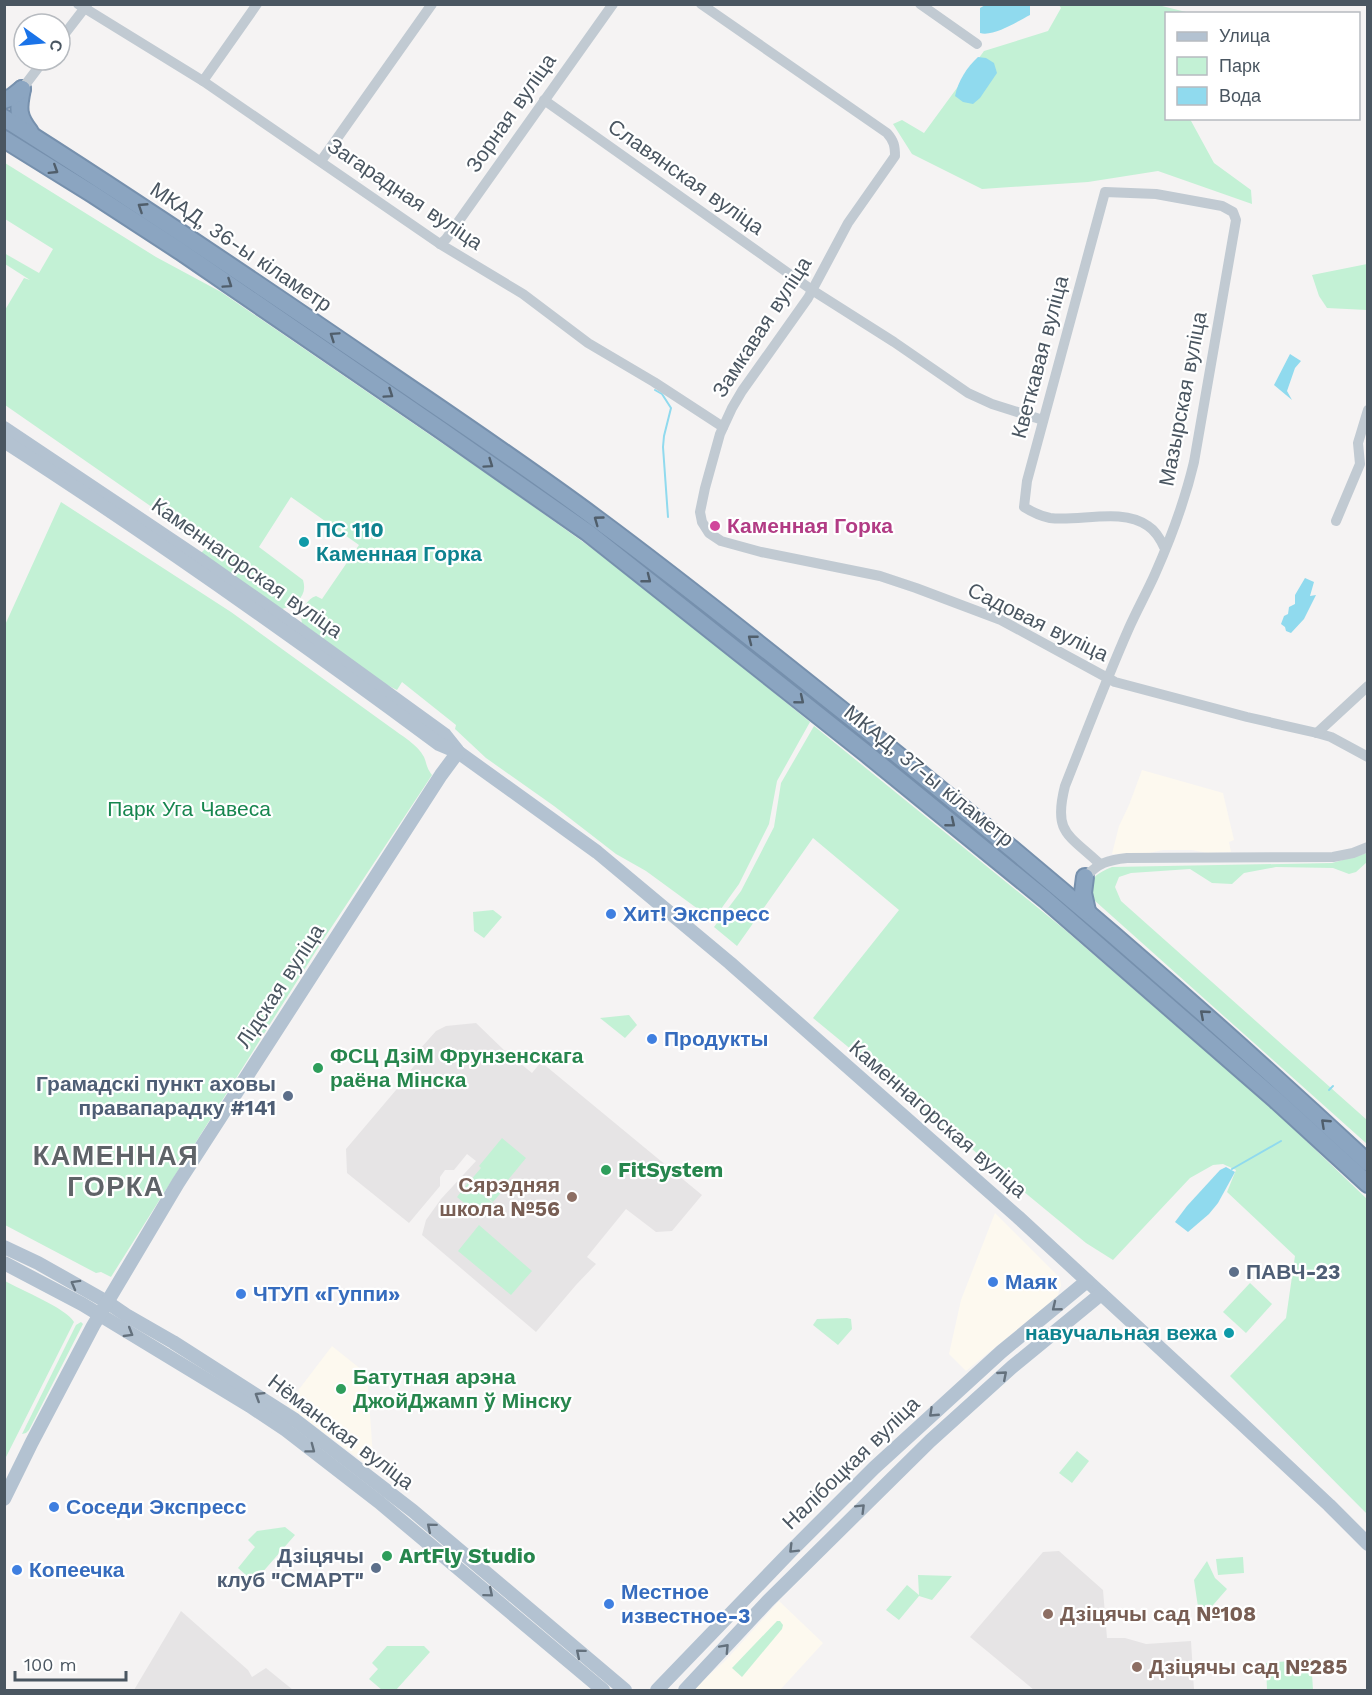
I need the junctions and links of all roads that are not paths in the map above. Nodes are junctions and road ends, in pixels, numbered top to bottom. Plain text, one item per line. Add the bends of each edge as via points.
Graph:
1 (257, 4) edge
2 (432, 4) edge
3 (613, 4) edge
4 (701, 4) edge
5 (920, 4) edge
6 (83, 6) edge
7 (72, 22) edge
8 (977, 44) dead end
9 (35, 72) edge
10 (203, 81) junction
11 (22, 89) junction
12 (4, 100) edge
13 (544, 100) junction
14 (4, 118) edge
15 (32, 135) junction
16 (4, 139) edge
17 (321, 161) junction
18 (1233, 212) joint
19 (440, 244) junction
20 (810, 288) junction
21 (1368, 410) edge
22 (1043, 420) junction
23 (446, 423) junction
24 (723, 427) junction
25 (4, 428) edge
26 (4, 441) edge
27 (1336, 521) dead end
28 (709, 533) joint
29 (1165, 549) junction
30 (1108, 678) junction
31 (1368, 686) edge
32 (1317, 733) junction
33 (458, 752) junction
34 (1368, 757) edge
35 (1368, 847) edge
36 (1100, 864) junction
37 (1085, 877) junction
38 (1056, 885) junction
39 (1087, 911) junction
40 (1368, 1163) edge
41 (1368, 1184) edge
42 (4, 1247) edge
43 (4, 1263) edge
44 (1087, 1281) junction
45 (1101, 1294) junction
46 (107, 1302) junction
47 (100, 1315) junction
48 (339, 1462) junction
49 (4, 1499) edge
50 (1368, 1544) edge
51 (603, 1690) edge
52 (625, 1690) edge
53 (657, 1690) edge
54 (685, 1690) edge

1 - 10 street
2 - 17 street
3 - 13 street, Зорная вуліца
4 - 20 street, Замкавая вуліца via 892,140 895,152
5 - 8 street
6 - 7 street
6 - 10 street, Загарадная вуліца
9 - 11 street
10 - 17 street, Загарадная вуліца
11 - 12 highway
11 - 15 highway via 21,120
13 - 19 street, Зорная вуліца
13 - 20 street, Славянская вуліца
14 - 15 highway, МКАД, 36-ы кіламетр
23 -> 15 highway, МКАД, 36-ы кіламетр via 191,239
16 -> 23 highway, МКАД, 36-ы кіламетр
17 - 19 street, Загарадная вуліца
18 - 22 street, Кветкавая вуліца via 1222,206 1156,194 1105,192
18 - 29 street, Мазырская вуліца via 1236,220 1194,462 1186,496
19 - 24 street, Загарадная вуліца via 523,294 588,343
20 - 22 street, Славянская вуліца via 968,393
20 - 24 street, Замкавая вуліца
21 - 27 street via 1358,443 1360,464
22 - 29 street, Кветкавая вуліца via 1024,507 1050,518 1133,519 1148,525
38 -> 23 highway, МКАД, 37-ы кіламетр via 872,734 598,520
23 -> 41 highway, МКАД, 37-ы кіламетр via 1045,899
24 - 28 street, Замкавая вуліца via 700,512
25 - 33 main road, Каменнагорская вуліца via 289,622 445,735
26 - 33 main road, Каменнагорская вуліца via 253,608 439,744
28 - 30 street, Садовая вуліца via 721,541 760,552 880,576 960,603 1001,620
29 - 30 street, Мазырская вуліца
30 - 32 street, Садовая вуліца
30 - 36 street, Мазырская вуліца via 1061,802 1065,832
31 - 32 street
32 - 34 street, Садовая вуліца
33 - 44 main road, Каменнагорская вуліца via 645,891
33 - 46 main road, Лідская вуліца via 178,1183
35 - 36 street via 1333,857 1127,858
36 - 37 street
37 - 38 highway via 1072,885
37 - 39 highway
38 - 39 highway, МКАД, 37-ы кіламетр
40 -> 39 highway, МКАД, 37-ы кіламетр
46 -> 42 main road, Нёманская вуліца
43 - 47 main road, Нёманская вуліца
44 - 45 main road, Каменнагорская вуліца
44 -> 53 main road, Налібоцкая вуліца via 963,1385 874,1468
45 - 50 main road, Каменнагорская вуліца
54 -> 45 main road, Налібоцкая вуліца via 768,1601 914,1457 1012,1367
46 - 47 main road, Лідская вуліца
48 -> 46 main road, Нёманская вуліца via 295,1420
47 -> 48 main road, Нёманская вуліца
47 - 49 main road, Лідская вуліца
48 -> 51 main road, Нёманская вуліца
52 -> 48 main road, Нёманская вуліца via 428,1524

